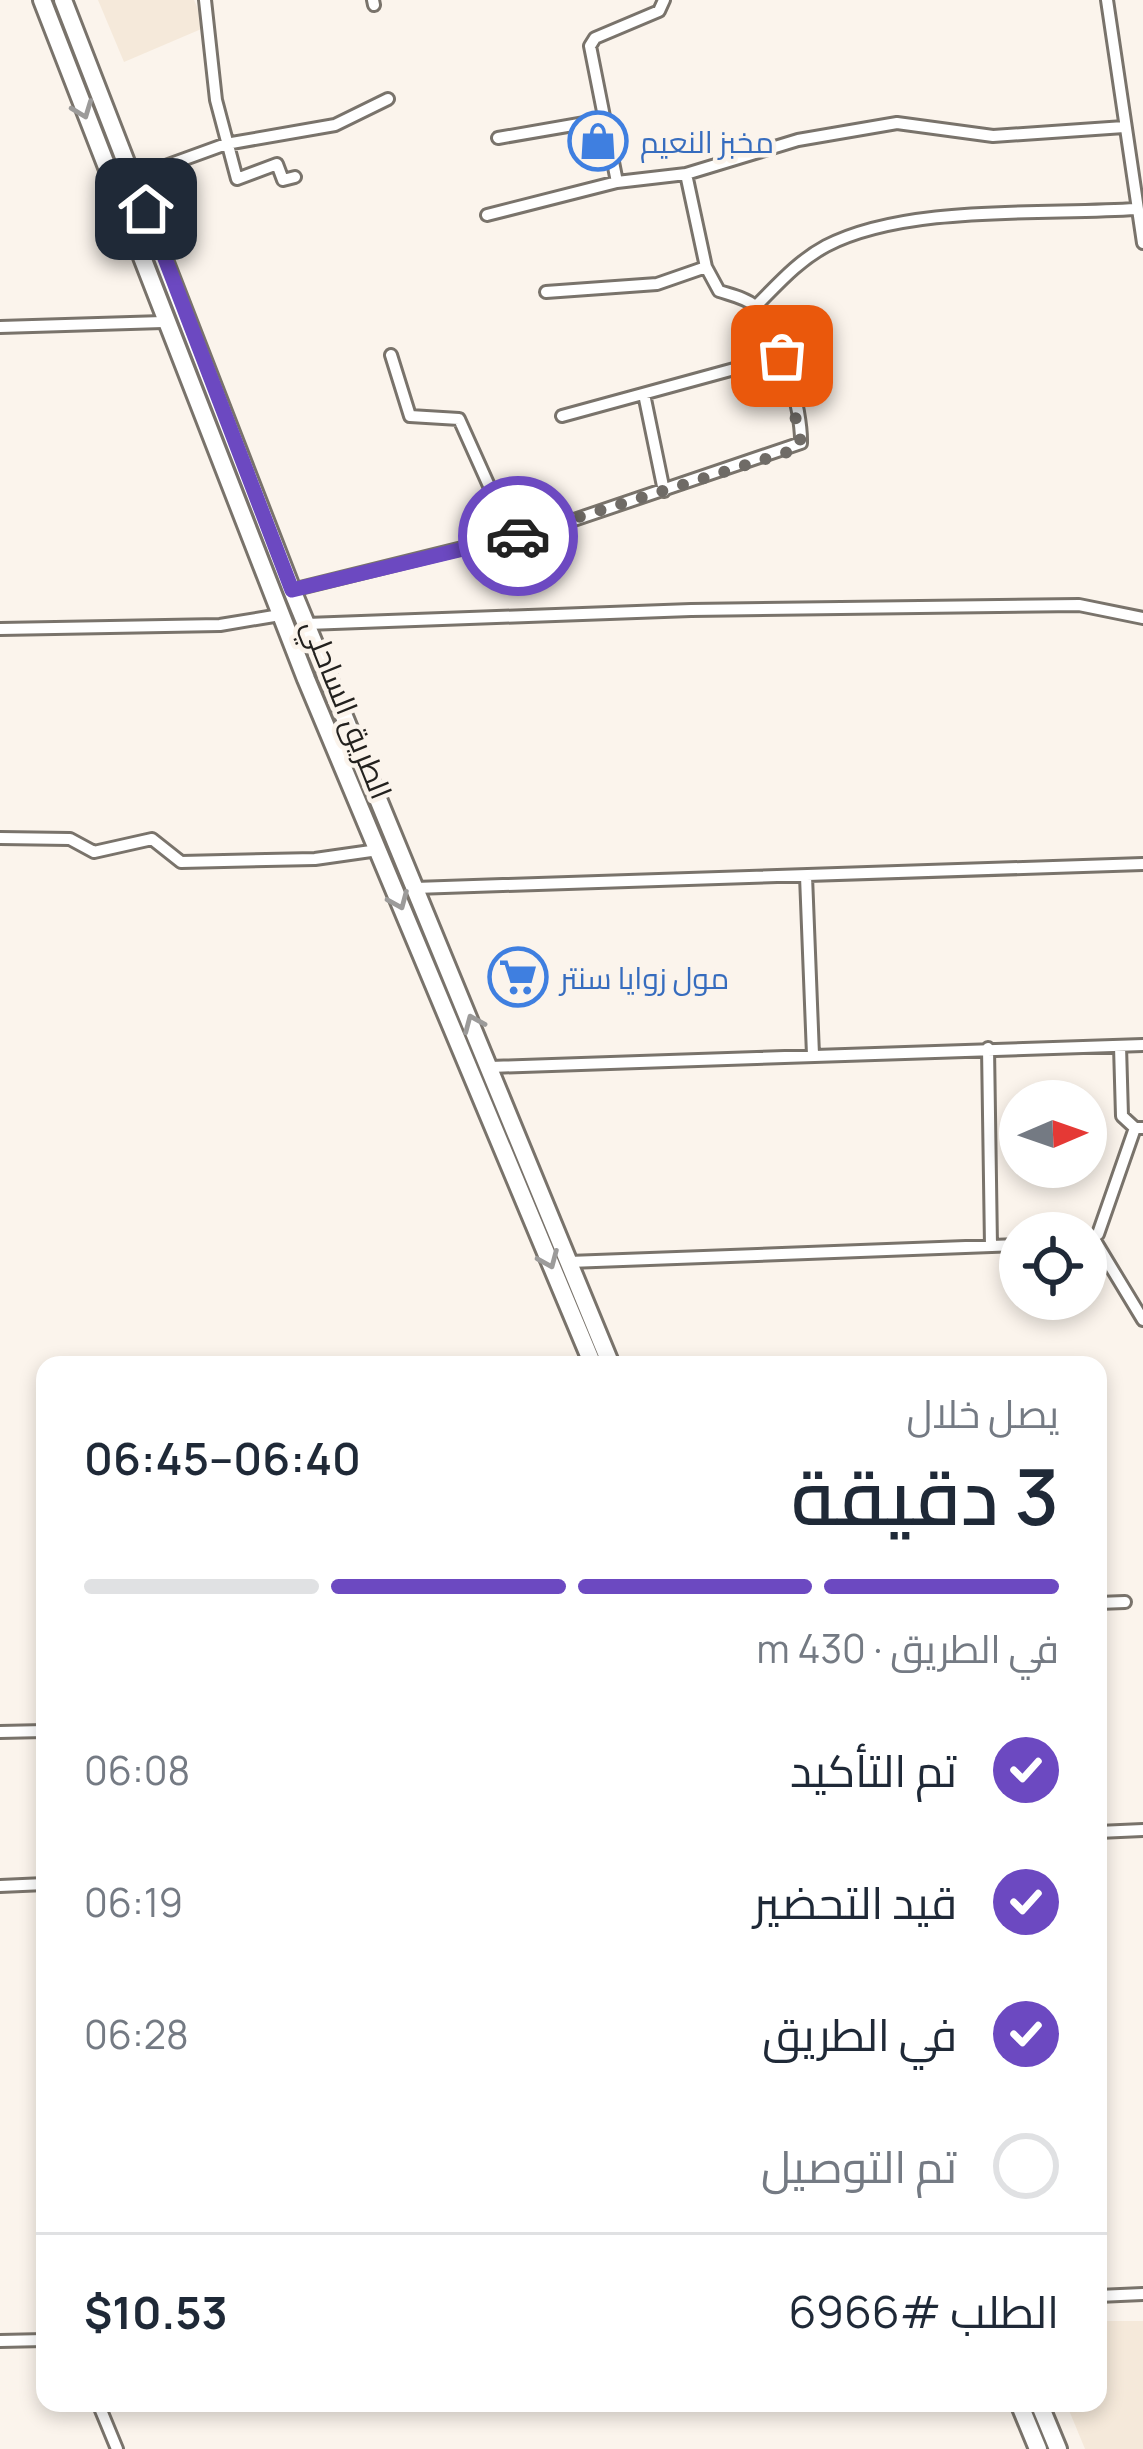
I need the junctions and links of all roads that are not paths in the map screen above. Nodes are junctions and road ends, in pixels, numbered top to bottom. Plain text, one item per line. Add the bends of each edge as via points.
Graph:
1 (42, 0) edge
2 (64, 0) edge
3 (205, 0) edge
4 (664, 0) edge
5 (1106, 0) edge
6 (388, 99) dead end
7 (602, 120) junction
8 (1124, 127) junction
9 (498, 138) dead end
10 (226, 144) junction
11 (131, 171) junction
12 (686, 175) junction
13 (295, 177) dead end
14 (617, 182) junction
15 (1136, 209) junction
16 (487, 215) dead end
17 (1143, 243) edge
18 (706, 267) junction
19 (546, 292) dead end
20 (756, 306) junction
21 (163, 322) junction
22 (0, 327) edge
23 (392, 355) dead end
24 (782, 356) junction
25 (644, 394) junction
26 (562, 416) dead end
27 (664, 491) junction
28 (512, 537) junction
29 (292, 590) junction
30 (280, 615) junction
31 (1143, 617) edge
32 (307, 624) junction
33 (0, 629) edge
34 (0, 838) edge
35 (378, 850) junction
36 (1143, 864) edge
37 (806, 876) junction
38 (415, 889) junction
39 (1143, 1045) edge
40 (1120, 1046) junction
41 (988, 1048) junction
42 (813, 1055) junction
43 (491, 1066) junction
44 (1139, 1128) edge
45 (1102, 1212) edge
46 (991, 1246) junction
47 (999, 1246) edge
48 (569, 1262) junction
49 (1107, 1266) edge
50 (1143, 1320) edge
51 (589, 1356) edge
52 (607, 1356) edge
53 (1124, 1602) dead end
54 (1107, 1603) edge
55 (36, 1731) edge
56 (0, 1732) edge
57 (1143, 1830) edge
58 (1107, 1832) edge
59 (36, 1884) edge
60 (0, 1886) edge
61 (1143, 2294) edge
62 (1107, 2296) edge
63 (36, 2340) edge
64 (0, 2342) edge
65 (102, 2412) edge
66 (1023, 2412) edge
67 (1043, 2412) edge
68 (118, 2449) edge
69 (1038, 2449) edge
70 (1058, 2449) edge

1 -> 21 highway, الطريق الساحلي
2 - 11 highway, الطريق الساحلي
3 - 10 street
4 - 7 street via 659,11 592,41
5 - 8 street
6 - 10 street via 335,125
7 - 9 street
7 - 14 street
8 - 12 street via 993,136 897,123 798,140
8 - 15 street
10 - 11 street
10 - 13 street via 237,179 277,164 283,180
11 - 29 highway, الطريق الساحلي
12 - 14 street
12 - 18 street
14 - 16 street
15 - 17 street
15 - 20 street via 946,219 854,235 792,269
18 - 19 street via 657,284
18 - 20 street via 719,291
20 - 24 street
21 - 22 street
21 - 30 highway, الطريق الساحلي
23 - 28 street via 410,416 459,419
24 - 25 street
24 - 27 street via 801,443
25 - 26 street
25 - 27 street
27 - 28 street
28 - 29 street
29 - 32 highway, الطريق الساحلي
30 - 33 street via 220,625
30 - 35 highway, الطريق الساحلي
31 - 32 street via 1079,605
32 - 38 highway, الطريق الساحلي
34 - 35 street via 70,839 94,852 152,838 188,862
35 -> 51 highway, الطريق الساحلي
36 - 37 street
37 - 38 street
37 - 42 street
43 -> 38 highway, الطريق الساحلي
39 - 40 street
40 - 41 street
40 - 44 street via 1123,1116
41 - 42 street
41 - 46 street
42 - 43 street
43 - 48 highway, الطريق الساحلي
44 - 45 street
46 - 47 street
46 - 48 street
48 - 52 highway, الطريق الساحلي
49 - 50 street
53 - 54 street
55 - 56 street
57 - 58 street
59 - 60 street
61 - 62 street
63 - 64 street
65 - 68 street
66 - 69 highway
67 - 70 highway

